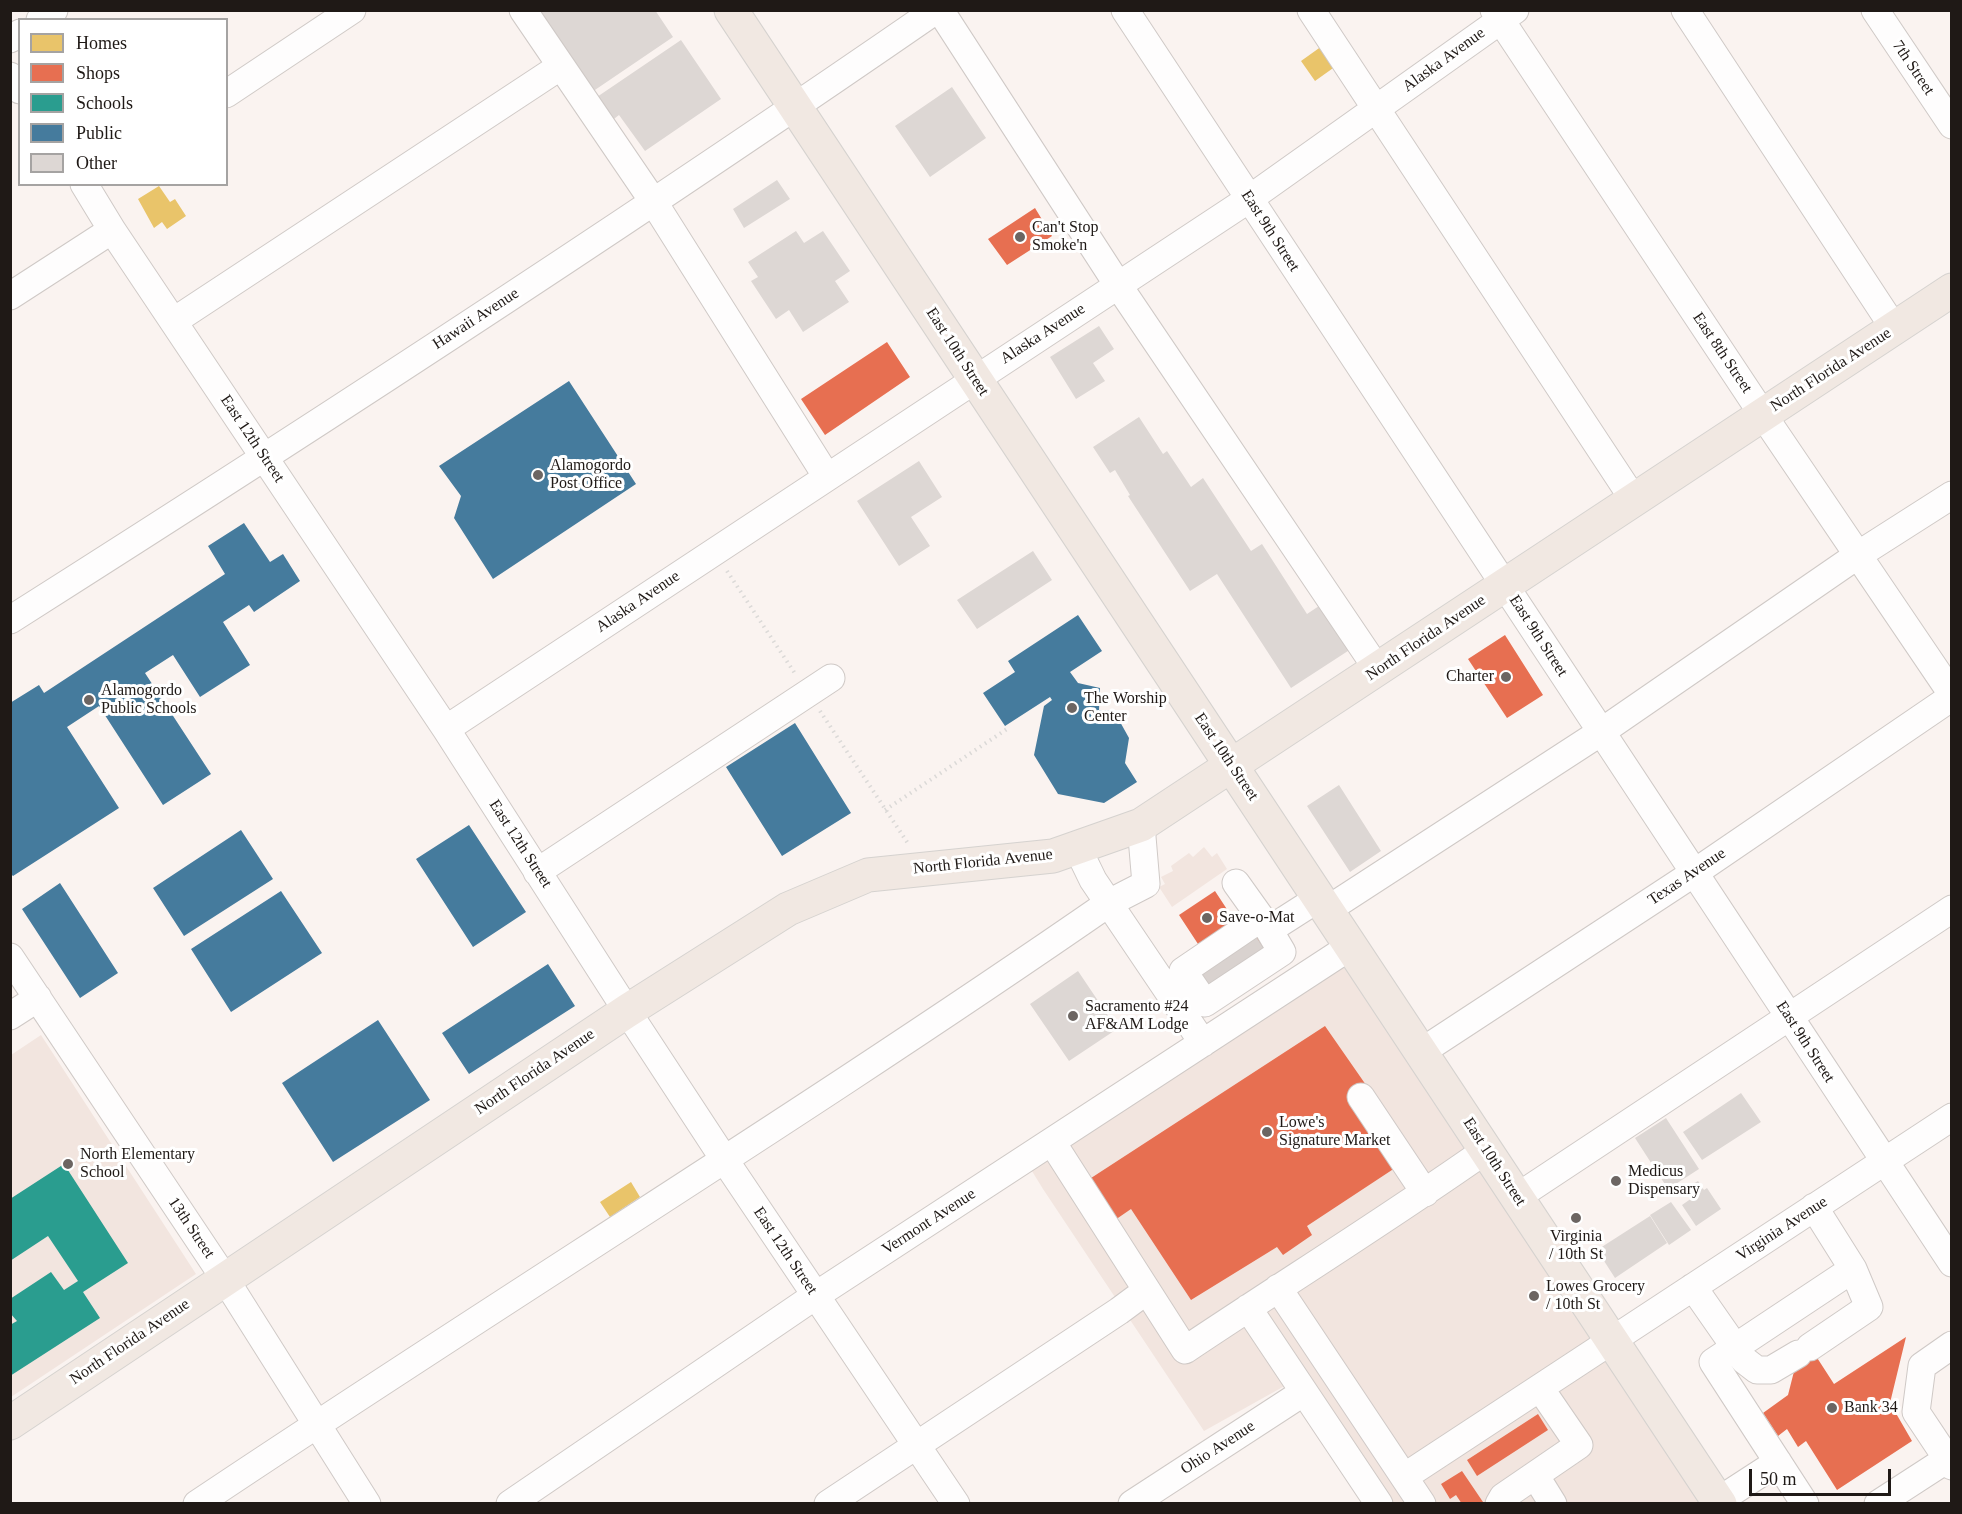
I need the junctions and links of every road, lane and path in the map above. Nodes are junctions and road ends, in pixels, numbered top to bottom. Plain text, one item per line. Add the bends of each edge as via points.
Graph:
1 (352, 10) edge
2 (523, 10) edge
3 (731, 10) edge
4 (938, 10) edge
5 (1125, 10) edge
6 (1311, 10) edge
7 (1685, 10) edge
8 (1875, 10) edge
9 (1503, 14) edge
10 (561, 66) junction
11 (228, 93) edge
12 (795, 107) junction
13 (1376, 108) junction
14 (1952, 125) edge
15 (88, 186) edge
16 (1249, 199) junction
17 (653, 201) junction
18 (112, 230) junction
19 (1118, 285) junction
20 (1952, 290) edge
21 (10, 296) edge
22 (174, 321) junction
23 (1894, 328) junction
24 (975, 379) junction
25 (1763, 415) junction
26 (265, 458) junction
27 (827, 477) junction
28 (1952, 495) edge
29 (1634, 500) junction
30 (1858, 555) junction
31 (1505, 586) junction
32 (10, 620) edge
33 (1378, 670) junction
34 (831, 678) dead end
35 (1952, 695) edge
36 (1010, 727) dead end
37 (446, 729) junction
38 (1601, 732) junction
39 (1232, 766) junction
40 (885, 810) dead end
41 (1141, 825) junction
42 (1077, 847) junction
43 (537, 872) junction
44 (1694, 873) junction
45 (1236, 883) dead end
46 (1109, 903) junction
47 (1323, 904) junction
48 (1952, 909) edge
49 (1265, 924) junction
50 (1351, 946) junction
51 (10, 957) edge
52 (1221, 970) junction
53 (1288, 987) junction
54 (38, 998) junction
55 (627, 1011) junction
56 (10, 1016) edge
57 (1788, 1017) junction
58 (1229, 1026) junction
59 (1203, 1043) junction
60 (1421, 1052) junction
61 (1360, 1097) dead end
62 (1952, 1117) edge
63 (1052, 1142) junction
64 (1486, 1150) junction
65 (724, 1159) junction
66 (1884, 1162) junction
67 (1425, 1193) junction
68 (1517, 1197) junction
69 (1814, 1208) junction
70 (1952, 1263) edge
71 (1853, 1269) junction
72 (225, 1279) junction
73 (1693, 1287) junction
74 (1278, 1288) junction
75 (1146, 1291) junction
76 (815, 1296) junction
77 (1248, 1308) junction
78 (1612, 1340) junction
79 (1735, 1347) junction
80 (1948, 1354) edge
81 (1540, 1388) junction
82 (1304, 1392) junction
83 (10, 1423) edge
84 (316, 1424) junction
85 (916, 1445) junction
86 (1778, 1461) junction
87 (1950, 1461) edge
88 (1535, 1475) junction
89 (1404, 1477) junction
90 (1719, 1502) edge
91 (197, 1503) edge
92 (367, 1503) edge
93 (510, 1503) edge
94 (828, 1503) edge
95 (956, 1503) edge
96 (1132, 1503) edge
97 (1379, 1503) edge
98 (1422, 1503) edge
99 (1499, 1503) edge
100 (1553, 1503) edge
101 (1805, 1503) edge
102 (1878, 1503) edge

1 - 11 street
2 - 10 street
3 - 12 main road, East 10th Street
4 - 12 street, Hawaii Avenue
4 - 19 street
5 - 16 street, East 9th Street
6 - 13 street
7 - 23 street
8 - 14 street, 7th Street
9 - 13 street, Alaska Avenue
9 - 25 street, East 8th Street
10 - 17 street
10 - 22 street
12 - 17 street, Hawaii Avenue
12 - 24 main road, East 10th Street
13 - 16 street, Alaska Avenue
13 - 29 street
15 - 18 street, East 12th Street
16 - 19 street, Alaska Avenue
16 - 31 street, East 9th Street
17 - 26 street, Hawaii Avenue
17 - 27 street
18 - 21 street
18 - 22 street, East 12th Street
19 - 24 street, Alaska Avenue
19 - 33 street
20 - 23 main road, North Florida Avenue
22 - 26 street, East 12th Street
23 - 25 main road, North Florida Avenue
24 - 27 street, Alaska Avenue
24 - 39 main road, East 10th Street
25 - 29 main road, North Florida Avenue
25 - 30 street, East 8th Street
26 - 32 street, Hawaii Avenue
26 - 37 street, East 12th Street
27 - 37 street, Alaska Avenue
28 - 30 street
29 - 31 main road, North Florida Avenue
30 - 35 street, East 8th Street
30 - 38 street
31 - 33 main road, North Florida Avenue
31 - 38 street, East 9th Street
33 - 39 main road, North Florida Avenue
34 - 43 street
35 - 44 street, Texas Avenue
36 - 40 path
37 - 43 street, East 12th Street
38 - 44 street, East 9th Street
38 - 47 street
39 - 41 main road, North Florida Avenue
39 - 47 main road, East 10th Street
41 - 42 main road, North Florida Avenue
41 - 46 street via 1146,884
42 - 46 street
42 - 55 main road, North Florida Avenue via 1053,856 868,875 788,909
43 - 55 street, East 12th Street
44 - 57 street, East 9th Street
44 - 60 street, Texas Avenue
45 - 49 street
46 - 52 street
46 - 65 street
47 - 49 street
47 - 50 main road, East 10th Street
48 - 57 street
49 - 52 street
49 - 52 street via 1282,952
50 - 53 street, Vermont Avenue
50 - 60 main road, East 10th Street
51 - 54 street, 13th Street
52 - 53 street
52 - 58 street
52 - 59 street
53 - 58 street, Vermont Avenue
54 - 56 street
54 - 72 street, 13th Street
55 - 65 street, East 12th Street
55 - 72 main road, North Florida Avenue
57 - 66 street, East 9th Street
57 - 68 street
58 - 59 street, Vermont Avenue
59 - 63 street, Vermont Avenue
60 - 64 main road, East 10th Street
61 - 67 street
62 - 66 street, Virginia Avenue
63 - 75 street
63 - 76 street, Vermont Avenue
64 - 67 street
64 - 68 main road, East 10th Street
65 - 76 street, East 12th Street
65 - 84 street
66 - 69 street, Virginia Avenue
66 - 70 street, East 9th Street
67 - 74 street
68 - 78 main road, East 10th Street
69 - 71 street
69 - 73 street, Virginia Avenue
71 - 79 street
71 - 79 street via 1869,1307 1804,1351 1771,1370 1756,1370
72 - 83 main road, North Florida Avenue
72 - 84 street, 13th Street
73 - 78 street, Virginia Avenue
73 - 79 street
74 - 77 street
74 - 89 street
75 - 77 street via 1185,1350
75 - 85 street
76 - 85 street, East 12th Street
76 - 93 street, Vermont Avenue
77 - 82 street
78 - 81 street, Virginia Avenue
78 - 90 main road, East 10th Street
79 - 86 street via 1713,1362
80 - 87 street via 1922,1366 1916,1412
81 - 88 street via 1579,1445
81 - 89 street, Virginia Avenue
82 - 96 street, Ohio Avenue
82 - 97 street
84 - 91 street
84 - 92 street, 13th Street
85 - 94 street
85 - 95 street, East 12th Street
86 - 90 street
86 - 101 street
87 - 102 street
88 - 99 street
88 - 100 street
89 - 98 street

